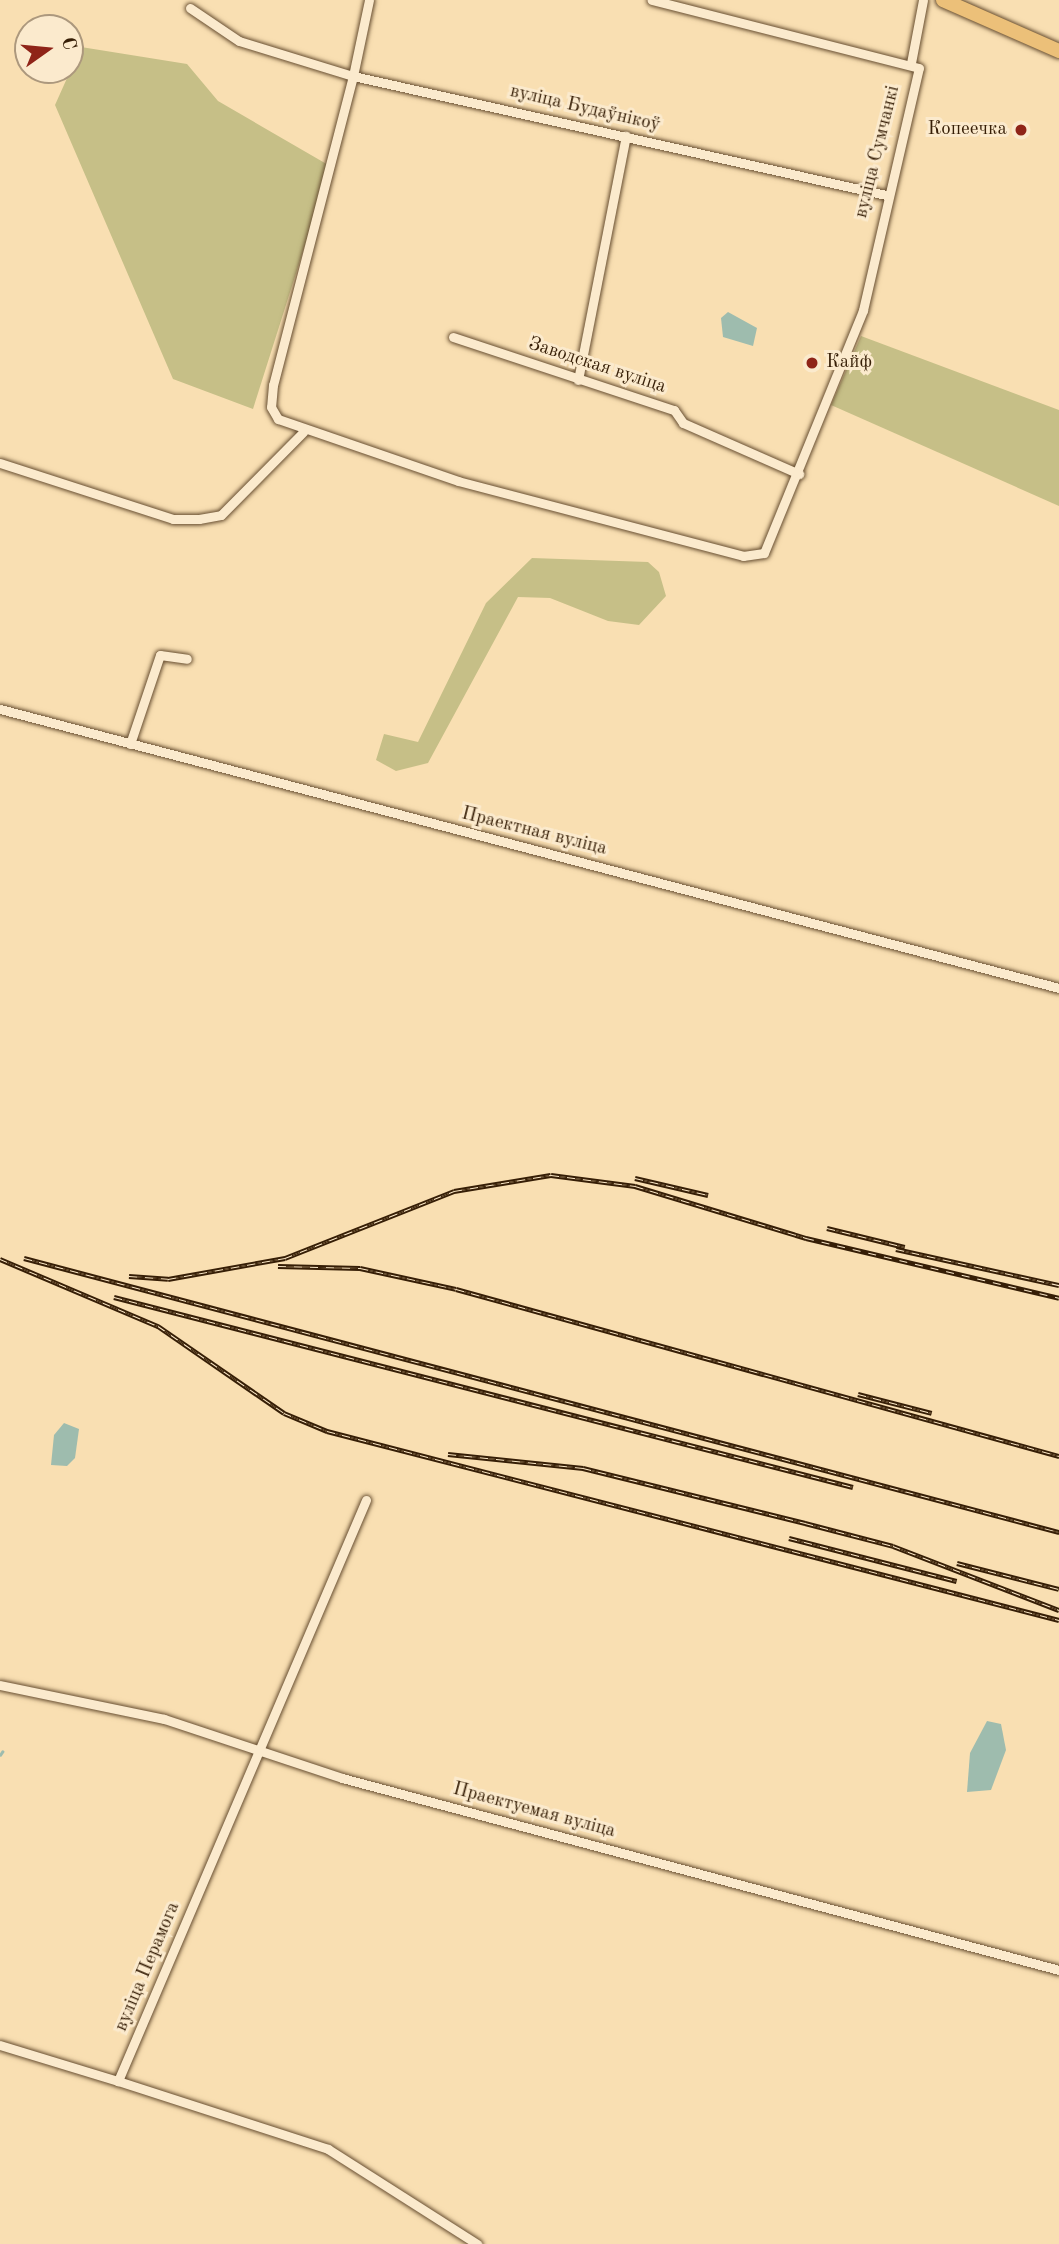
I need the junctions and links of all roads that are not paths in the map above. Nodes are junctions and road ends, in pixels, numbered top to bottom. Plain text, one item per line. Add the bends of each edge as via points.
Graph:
1 (369, 0) edge
2 (652, 0) edge
3 (923, 0) edge
4 (943, 0) edge
5 (190, 8) dead end
6 (1059, 51) edge
7 (911, 63) junction
8 (353, 76) junction
9 (626, 136) junction
10 (886, 195) junction
11 (453, 337) dead end
12 (578, 380) junction
13 (303, 432) junction
14 (0, 463) edge
15 (799, 474) junction
16 (187, 659) dead end
17 (0, 709) edge
18 (130, 744) junction
19 (1059, 988) edge
20 (366, 1500) dead end
21 (0, 1685) edge
22 (260, 1753) junction
23 (1059, 1970) edge
24 (0, 2045) edge
25 (118, 2081) junction
26 (477, 2244) edge

1 - 8 street
2 - 7 street, вуліца Сумчанкі
3 - 7 street
4 - 6 main road
5 - 8 street, вуліца Будаўнікоў via 239,41
7 - 10 street, вуліца Сумчанкі via 919,68
8 - 9 street, вуліца Будаўнікоў
8 - 13 street, вуліца Сумчанкі via 274,384 271,407 278,419
9 - 10 street, вуліца Будаўнікоў
9 - 12 street
10 - 15 street, вуліца Сумчанкі via 863,310
11 - 12 street, Заводская вуліца
12 - 15 street, Заводская вуліца via 674,410 683,423
13 - 14 street via 221,515 199,519 173,519
13 - 15 street, вуліца Сумчанкі via 458,481 743,556 764,553 773,544
16 - 18 street via 160,655
17 - 18 street, Праектная вуліца
18 - 19 street, Праектная вуліца
20 - 22 street, вуліца Перамога
21 - 22 street, Праектуемая вуліца via 164,1720
22 - 23 street, Праектуемая вуліца
22 - 25 street, вуліца Перамога
24 - 25 street
25 - 26 street via 328,2149

